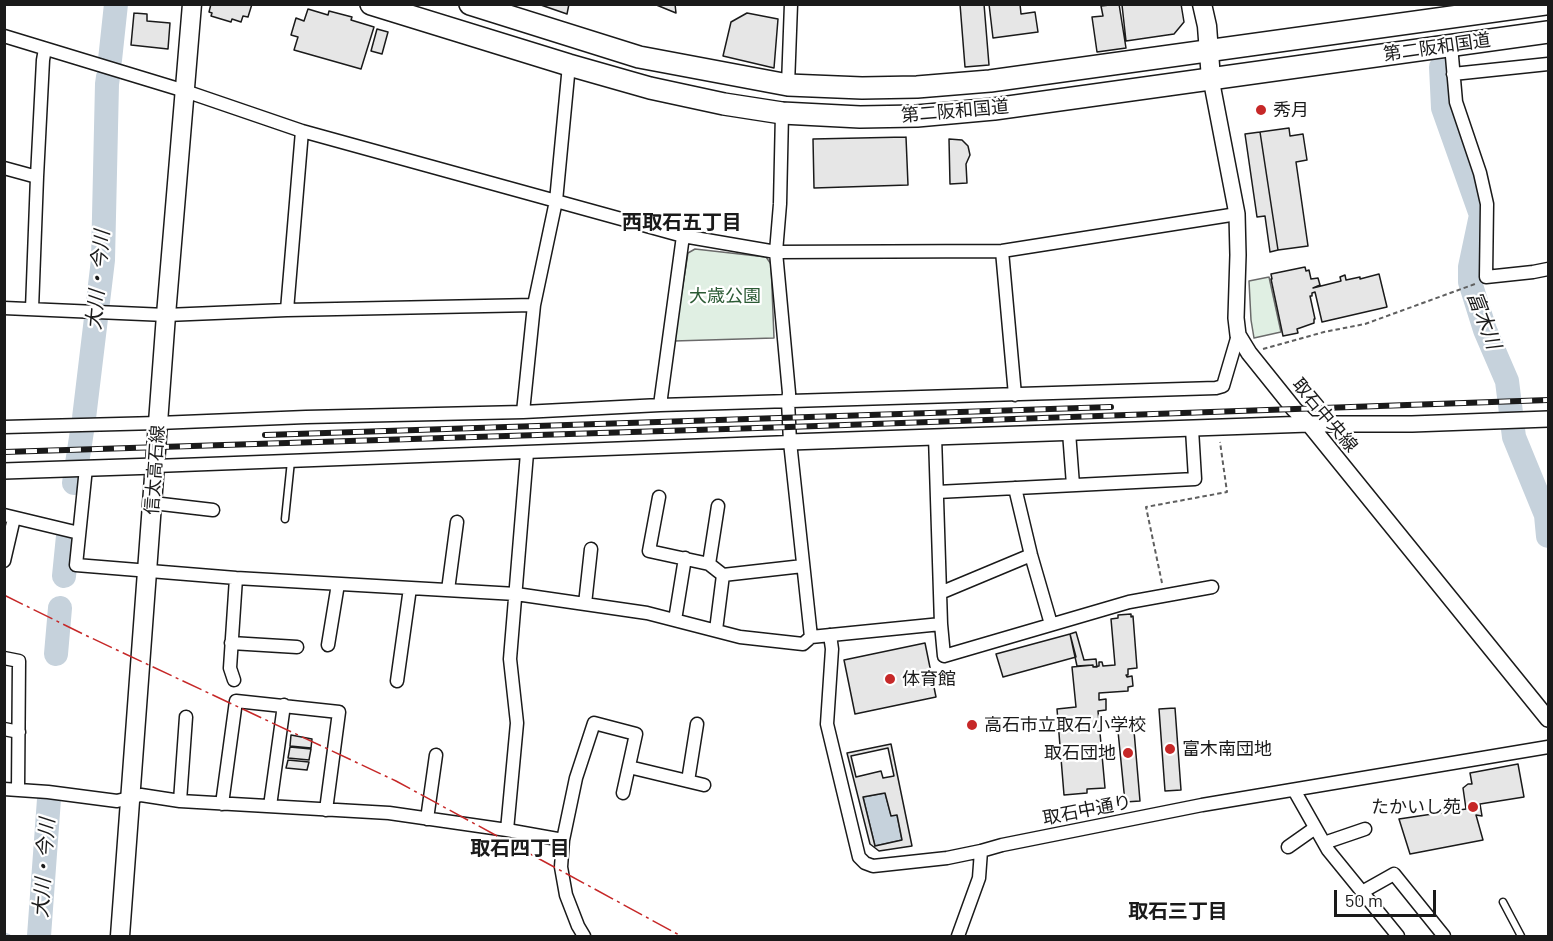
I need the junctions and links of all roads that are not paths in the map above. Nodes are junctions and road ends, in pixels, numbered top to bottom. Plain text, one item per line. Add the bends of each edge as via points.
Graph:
1 (192, 4) edge
2 (371, 4) edge
3 (470, 4) edge
4 (791, 4) edge
5 (1202, 4) edge
6 (1545, 4) edge
7 (1448, 11) edge
8 (1548, 32) edge
9 (4, 36) edge
10 (1451, 45) junction
11 (45, 49) junction
12 (1209, 51) junction
13 (1548, 64) edge
14 (569, 65) junction
15 (1454, 74) junction
16 (1211, 79) junction
17 (788, 85) junction
18 (185, 91) junction
19 (782, 113) junction
20 (302, 131) junction
21 (4, 168) edge
22 (36, 177) junction
23 (556, 201) junction
24 (1237, 214) junction
25 (683, 236) junction
26 (1002, 251) junction
27 (776, 252) junction
28 (1548, 269) edge
29 (534, 305) junction
30 (4, 308) edge
31 (32, 309) junction
32 (287, 310) junction
33 (166, 315) junction
34 (1238, 336) junction
35 (1015, 395) junction
36 (788, 401) junction
37 (660, 405) junction
38 (523, 412) junction
39 (1548, 418) edge
40 (158, 423) junction
41 (1310, 424) junction
42 (4, 427) edge
43 (1192, 429) junction
44 (1070, 432) junction
45 (935, 436) junction
46 (790, 442) junction
47 (527, 453) junction
48 (291, 460) junction
49 (154, 466) junction
50 (79, 468) junction
51 (4, 471) edge
52 (1073, 485) junction
53 (1015, 488) junction
54 (937, 492) junction
55 (659, 497) dead end
56 (153, 503) junction
57 (718, 506) dead end
58 (213, 510) dead end
59 (9, 517) edge
60 (285, 519) dead end
61 (457, 522) dead end
62 (79, 533) junction
63 (591, 549) dead end
64 (1031, 555) junction
65 (685, 558) junction
66 (4, 561) edge
67 (710, 564) junction
68 (803, 566) junction
69 (147, 572) junction
70 (723, 576) junction
71 (236, 578) junction
72 (338, 584) junction
73 (1212, 587) dead end
74 (410, 588) junction
75 (448, 590) junction
76 (940, 593) junction
77 (516, 594) junction
78 (585, 604) junction
79 (675, 620) junction
80 (941, 624) junction
81 (1051, 624) junction
82 (716, 630) junction
83 (830, 635) junction
84 (811, 637) junction
85 (231, 643) junction
86 (328, 645) dead end
87 (297, 647) dead end
88 (4, 658) edge
89 (234, 680) dead end
90 (397, 681) dead end
91 (284, 705) junction
92 (186, 717) dead end
93 (1548, 719) edge
94 (697, 724) dead end
95 (4, 729) edge
96 (19, 732) junction
97 (1548, 747) edge
98 (436, 755) dead end
99 (629, 767) junction
100 (688, 781) junction
101 (704, 785) dead end
102 (4, 789) edge
103 (18, 790) junction
104 (1294, 790) junction
105 (623, 793) dead end
106 (130, 797) junction
107 (180, 801) junction
108 (222, 804) junction
109 (270, 806) junction
110 (326, 810) junction
111 (427, 819) junction
112 (1315, 828) junction
113 (1365, 829) dead end
114 (507, 830) junction
115 (563, 840) junction
116 (1324, 843) junction
117 (1288, 847) dead end
118 (981, 851) junction
119 (1362, 892) junction
120 (1503, 902) dead end
121 (120, 936) edge
122 (584, 936) edge
123 (958, 936) edge
124 (1398, 936) edge
125 (1444, 936) edge
126 (1521, 936) edge

1 - 18 main road, 信太高石線
2 - 14 highway, 第二阪和国道
3 - 17 highway, 第二阪和国道 via 639,57
4 - 17 street
5 - 12 main road
6 - 7 highway, 第二阪和国道
7 - 12 highway, 第二阪和国道
8 - 10 highway, 第二阪和国道
9 - 11 street
10 - 15 street
10 - 16 highway, 第二阪和国道
11 - 18 street
11 - 22 street
12 - 16 main road
12 - 17 highway, 第二阪和国道 via 917,87
13 - 15 street
14 - 19 highway, 第二阪和国道 via 650,88
14 - 23 street
15 - 28 street via 1455,102 1487,204 1486,277
16 - 19 highway, 第二阪和国道 via 916,116
16 - 24 street, 取石中央線
18 - 20 street
18 - 33 main road, 信太高石線
19 - 27 street
20 - 23 street
20 - 32 street
21 - 22 street
22 - 31 street
23 - 25 street
23 - 29 street
24 - 26 street
24 - 34 street, 取石中央線
25 - 27 street
25 - 37 street
26 - 27 street
26 - 35 street
27 - 36 street
29 - 32 street
29 - 38 street
30 - 31 street
31 - 33 street
32 - 33 street
33 - 40 main road, 信太高石線
34 - 35 street via 1223,386 1216,388
34 - 41 street, 取石中央線
35 - 36 street
36 - 37 street
36 - 46 street
37 - 38 street
38 - 40 street
39 - 41 street
40 - 42 street
40 - 49 main road, 信太高石線
41 - 43 street
41 - 93 street, 取石中央線
43 - 44 street
43 - 52 street via 1195,479
44 - 45 street
44 - 52 street
45 - 46 street
45 - 54 street
46 - 47 street
46 - 68 street
47 - 48 street
47 - 77 street
48 - 49 street
48 - 60 lane
49 - 50 street
49 - 56 main road, 信太高石線
50 - 51 street
50 - 62 street
52 - 53 street
53 - 54 street
53 - 64 street
54 - 76 street
55 - 65 street via 649,552
56 - 58 street
56 - 69 main road, 信太高石線
57 - 67 street
59 - 62 street
59 - 66 street
61 - 75 street
62 - 69 street via 76,565
63 - 78 street
64 - 76 street
64 - 81 street
65 - 67 street
65 - 79 street
67 - 70 street
68 - 70 street
68 - 84 street
69 - 71 street
69 - 106 main road, 信太高石線
70 - 82 street
71 - 72 street
71 - 85 street
72 - 74 street
72 - 86 street
73 - 81 street via 1129,602
74 - 75 street
74 - 90 street
75 - 77 street
76 - 80 street
77 - 78 street
77 - 114 street via 510,659 517,723
78 - 79 street
79 - 82 street
80 - 81 street via 944,656
80 - 83 street
82 - 84 street via 740,637 803,644
83 - 84 street
83 - 118 street, 取石中通り via 827,724 859,857 873,866
85 - 87 street
85 - 89 street via 230,668
88 - 96 street via 19,661
91 - 108 street via 236,701
91 - 109 street
91 - 110 street via 339,712
92 - 107 street
94 - 100 street
95 - 96 street
96 - 103 street
97 - 104 street, 取石中通り
98 - 111 street
99 - 100 street
99 - 105 street
99 - 115 street via 636,734 594,723 576,778
100 - 101 street
102 - 103 street
103 - 106 street via 117,801
104 - 112 street
104 - 118 street, 取石中通り
106 - 107 street
106 - 121 main road, 信太高石線
107 - 108 street
108 - 109 street
109 - 110 street
110 - 111 street
111 - 114 street
112 - 116 street
112 - 117 street
113 - 116 street
114 - 115 street
115 - 122 street via 561,867 566,895
116 - 119 street
118 - 123 street via 979,878
119 - 124 street
119 - 125 street via 1394,874
120 - 126 lane

